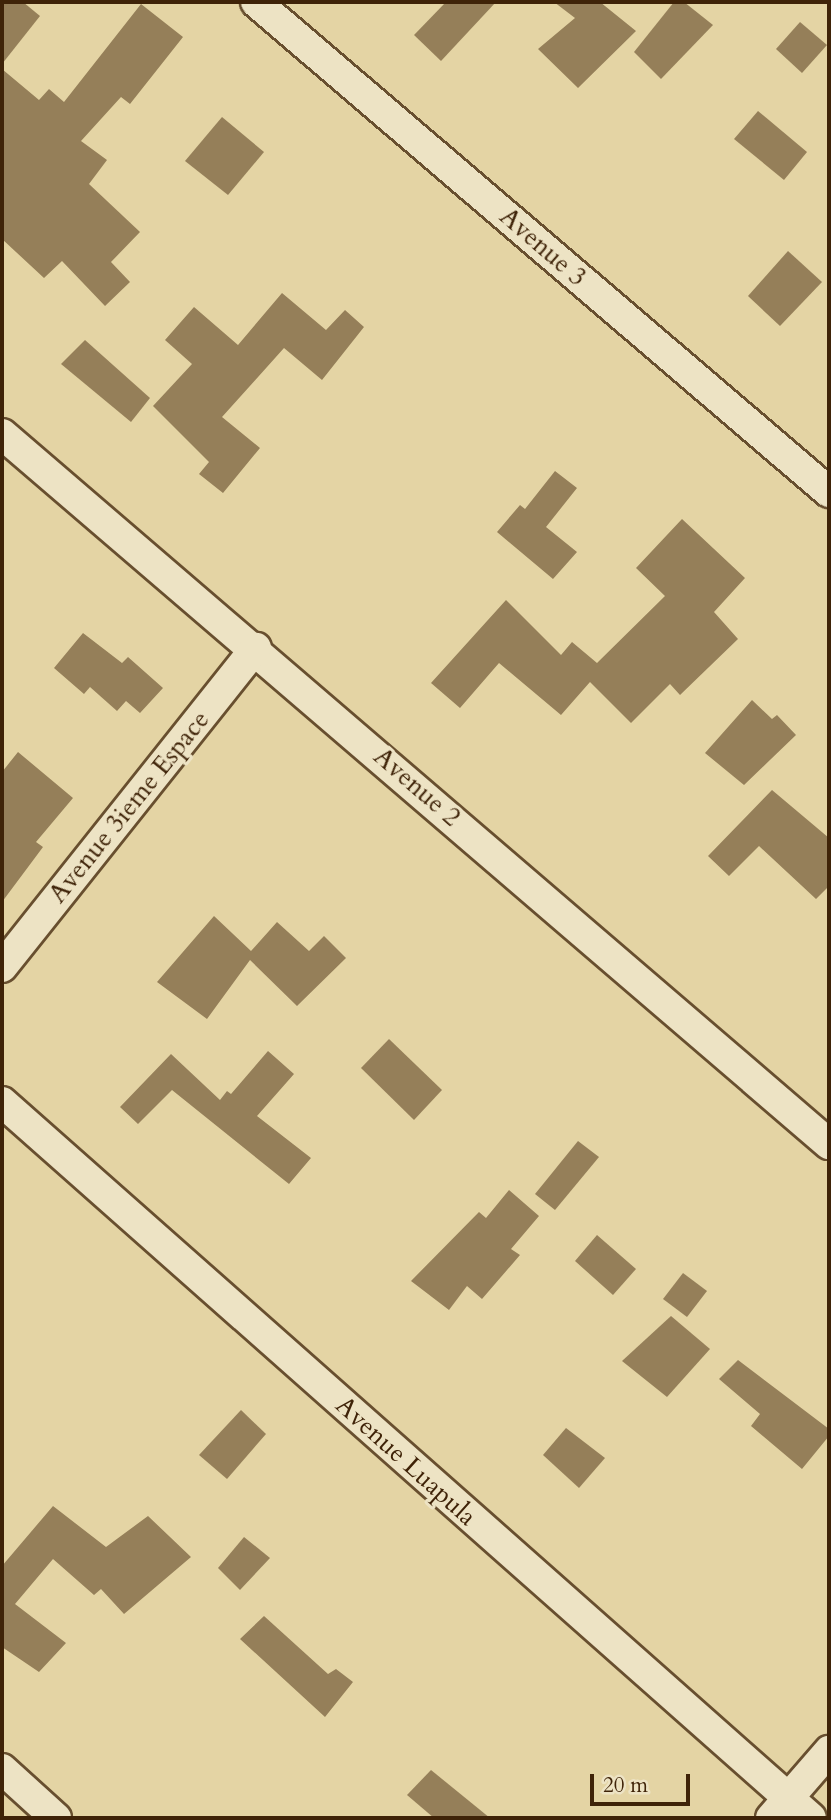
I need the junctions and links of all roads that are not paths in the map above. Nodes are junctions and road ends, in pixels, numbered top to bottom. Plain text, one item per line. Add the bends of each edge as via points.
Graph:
1 (257, 2) edge
2 (2, 434) edge
3 (829, 492) edge
4 (256, 648) junction
5 (2, 967) edge
6 (2, 1102) edge
7 (829, 1144) edge
8 (829, 1751) edge
9 (2, 1769) edge
10 (780, 1808) edge
11 (55, 1818) edge
12 (811, 1818) edge

1 - 3 street, Avenue 3
2 - 4 street, Avenue 2
4 - 5 street, Avenue 3ieme Espace
4 - 7 street, Avenue 2
6 - 10 street, Avenue Luapula
8 - 10 street
9 - 11 street
10 - 12 street, Avenue Luapula

